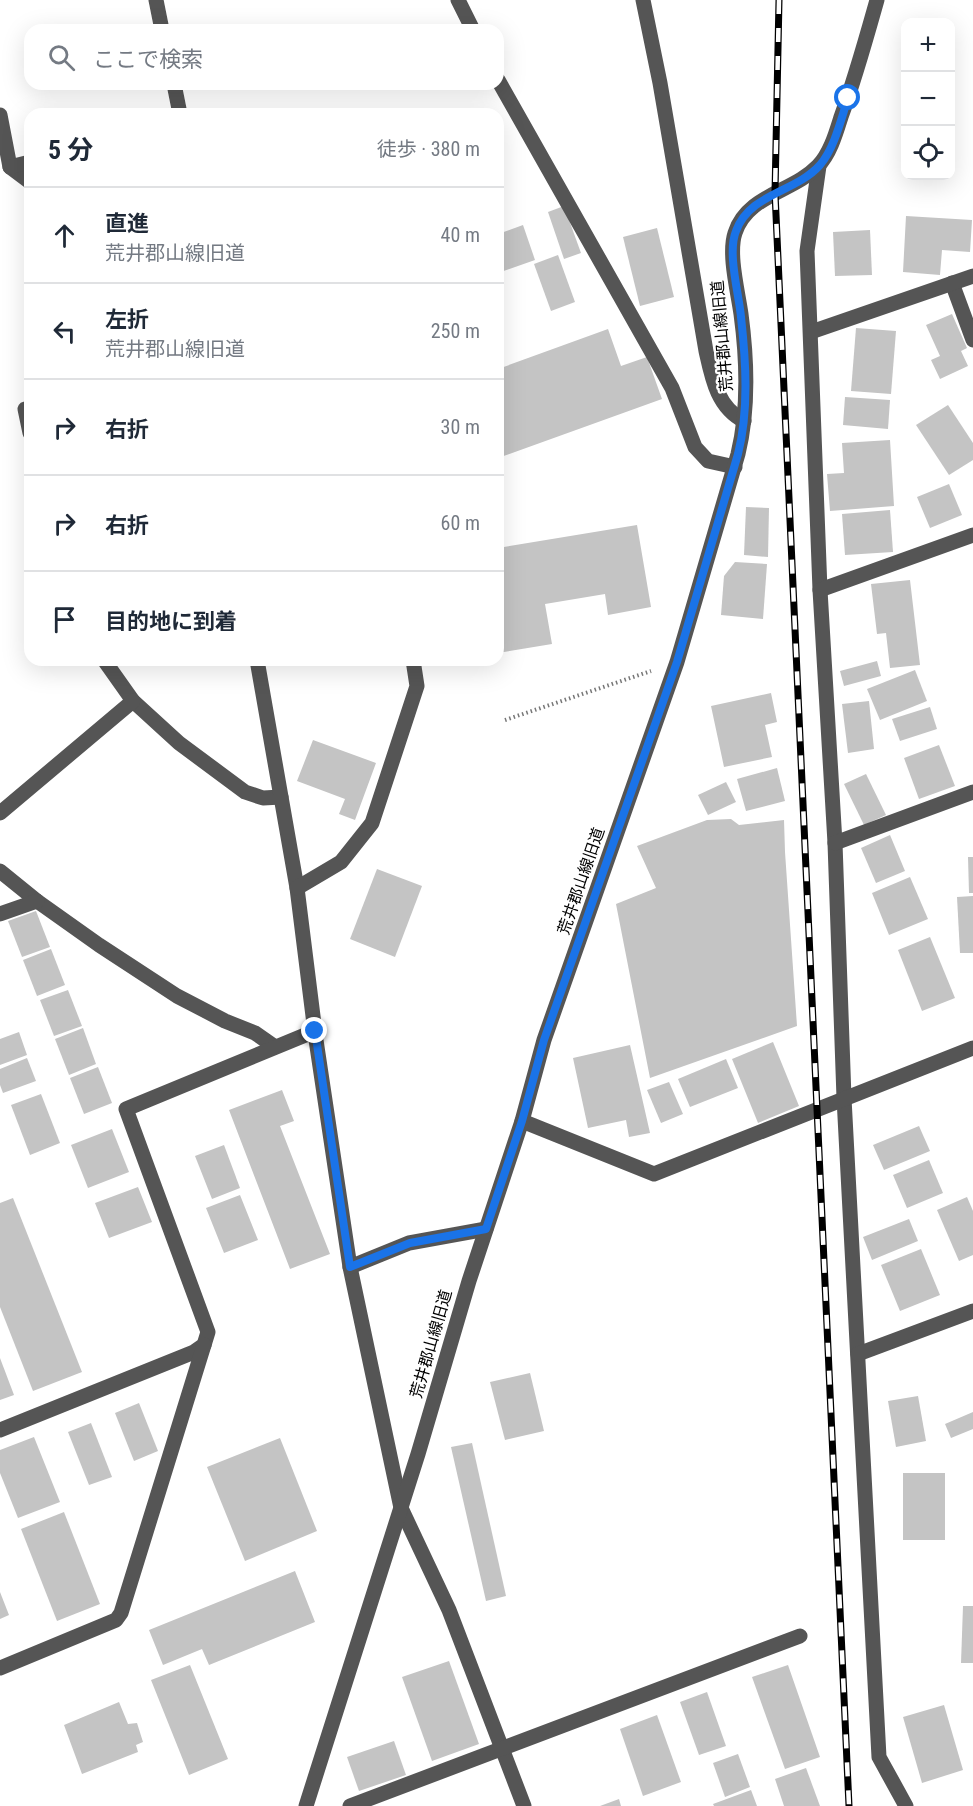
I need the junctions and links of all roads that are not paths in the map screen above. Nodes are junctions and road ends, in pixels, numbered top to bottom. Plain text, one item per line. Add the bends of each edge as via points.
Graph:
1 (156, 0) edge
2 (458, 0) edge
3 (643, 0) edge
4 (877, 0) edge
5 (161, 24) edge
6 (470, 24) edge
7 (175, 90) edge
8 (504, 90) edge
9 (179, 108) edge
10 (0, 115) edge
11 (24, 164) edge
12 (819, 166) junction
13 (10, 167) junction
14 (24, 178) edge
15 (973, 276) edge
16 (952, 283) junction
17 (811, 332) junction
18 (973, 340) edge
19 (744, 421) junction
20 (735, 466) junction
21 (973, 535) edge
22 (820, 590) junction
23 (108, 666) edge
24 (258, 666) edge
25 (414, 666) edge
26 (133, 701) junction
27 (973, 792) edge
28 (281, 797) junction
29 (0, 813) edge
30 (835, 843) junction
31 (0, 871) edge
32 (297, 888) junction
33 (37, 901) junction
34 (0, 914) edge
35 (315, 1031) junction
36 (275, 1047) junction
37 (973, 1048) edge
38 (844, 1098) junction
39 (522, 1121) junction
40 (486, 1229) junction
41 (350, 1267) junction
42 (973, 1311) edge
43 (204, 1345) junction
44 (858, 1354) junction
45 (0, 1430) edge
46 (401, 1508) junction
47 (800, 1636) dead end
48 (0, 1668) edge
49 (502, 1749) junction
50 (306, 1806) edge
51 (350, 1806) edge
52 (524, 1806) edge
53 (906, 1806) edge

1 - 5 street
2 - 6 street
3 - 19 street via 706,351 720,398
4 - 12 street, 荒井郡山線旧道 via 838,126
7 - 9 street
8 - 20 street via 672,388 695,447 713,464
10 - 13 street
11 - 13 street
12 - 17 street via 807,251
12 - 19 street, 荒井郡山線旧道 via 751,207 735,232 734,274 745,365
13 - 14 street
15 - 16 street
16 - 17 street
16 - 18 street
17 - 22 street
19 - 20 street, 荒井郡山線旧道
20 - 39 street, 荒井郡山線旧道 via 677,662 544,1040
21 - 22 street
22 - 30 street
23 - 26 street
24 - 28 street
25 - 32 street via 417,686 372,823 341,862
26 - 28 street via 178,743 245,792 263,798
26 - 29 street
27 - 30 street
28 - 32 street
30 - 38 street
31 - 33 street
32 - 35 street
33 - 34 street
33 - 36 street via 177,996 255,1033
35 - 36 street
35 - 41 street
36 - 43 street via 126,1109 208,1332
37 - 38 street
38 - 39 street via 654,1174
38 - 44 street
39 - 40 street, 荒井郡山線旧道
40 - 41 street via 410,1243
40 - 46 street, 荒井郡山線旧道
41 - 46 street
42 - 44 street
43 - 45 street
43 - 48 street via 121,1613 116,1620
44 - 53 street via 879,1757
46 - 49 street via 449,1610
46 - 50 street, 荒井郡山線旧道
47 - 49 street
49 - 51 street
49 - 52 street

